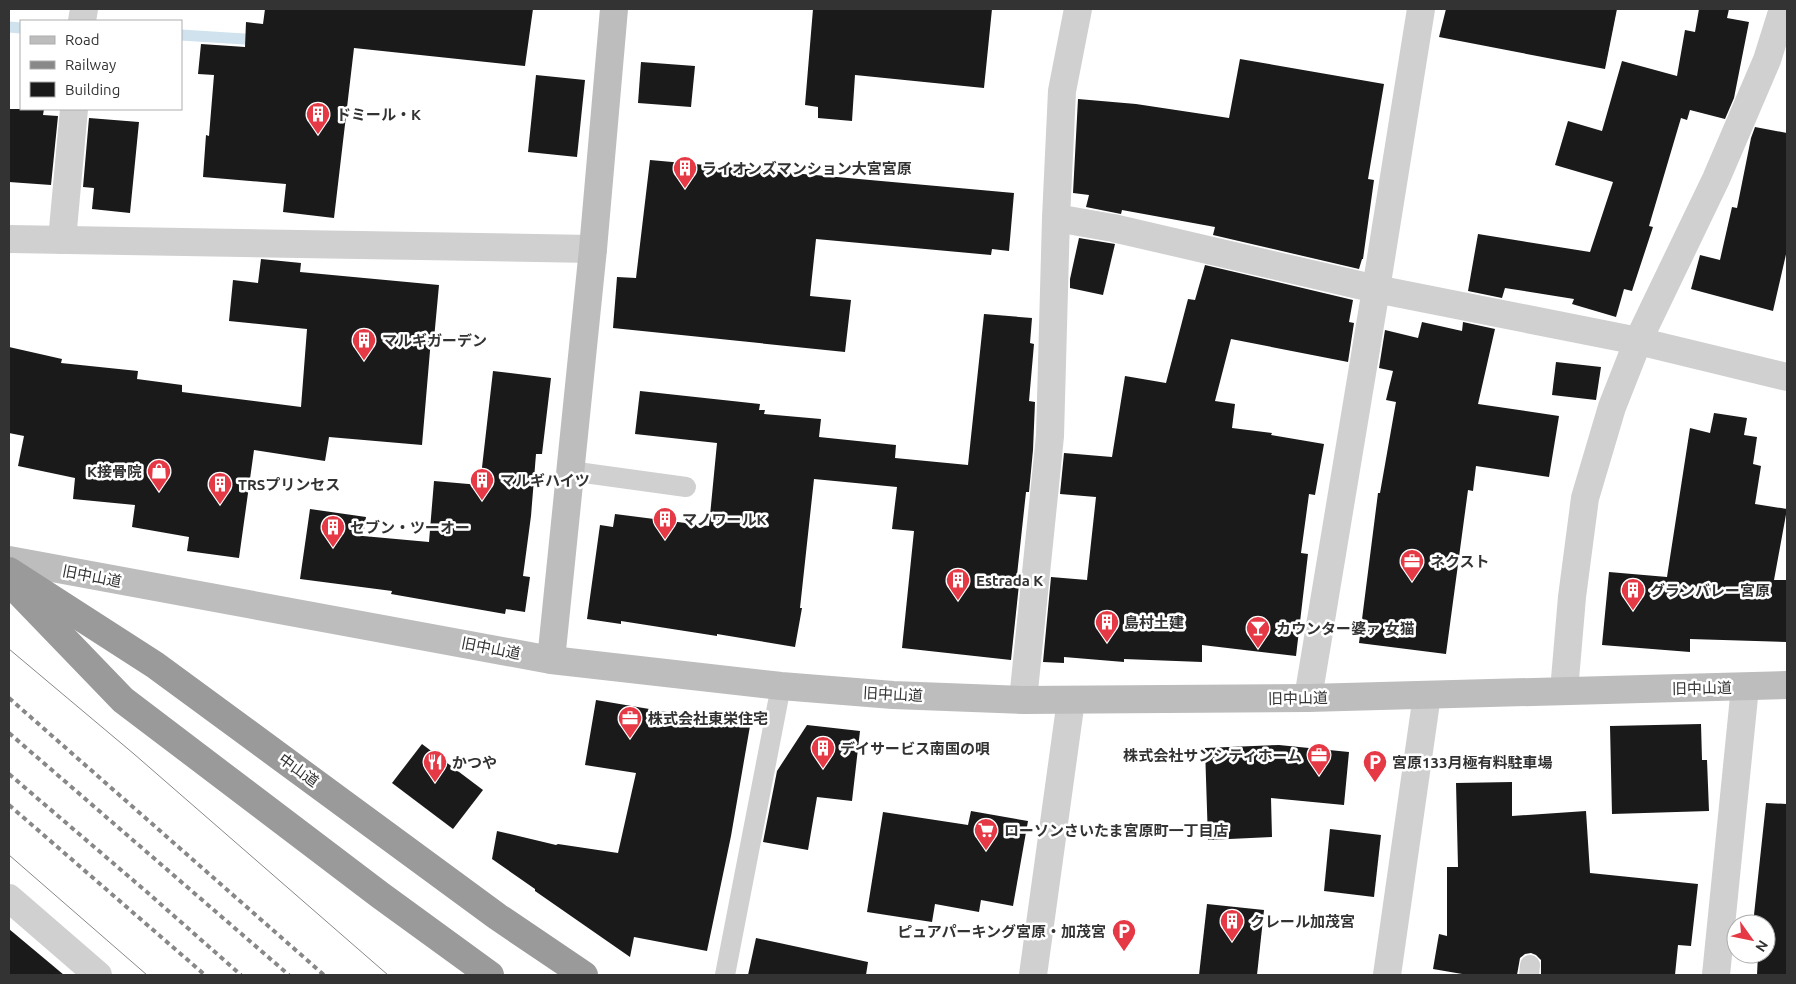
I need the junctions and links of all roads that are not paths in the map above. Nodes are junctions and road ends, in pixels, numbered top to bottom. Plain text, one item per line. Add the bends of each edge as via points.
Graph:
1 (614, 9) edge
2 (1078, 9) edge
3 (1421, 9) edge
4 (1784, 9) edge
5 (74, 110) edge
6 (1056, 218) junction
7 (9, 239) edge
8 (62, 240) junction
9 (593, 249) junction
10 (1376, 289) junction
11 (1638, 341) junction
12 (1787, 377) edge
13 (570, 470) junction
14 (686, 487) dead end
15 (9, 560) edge
16 (9, 572) edge
17 (9, 581) edge
18 (551, 660) junction
19 (1787, 685) edge
20 (781, 686) junction
21 (1745, 687) junction
22 (1564, 691) junction
23 (1427, 695) junction
24 (1308, 698) junction
25 (1023, 700) junction
26 (1071, 700) junction
27 (9, 898) edge
28 (485, 974) edge
29 (98, 975) edge
30 (584, 975) edge
31 (725, 975) edge
32 (1032, 975) edge
33 (1387, 975) edge
34 (1716, 975) edge

1 - 9 main road
2 - 6 street via 1062,90
3 - 10 street
4 - 11 street via 1768,60
5 - 8 street
6 - 10 street via 1113,228
6 - 25 street via 1050,436
7 - 8 street
8 - 9 street
9 - 13 main road
10 - 11 street
10 - 24 street
11 - 12 street
11 - 22 street via 1612,407 1586,498 1572,598
13 - 14 lane
13 - 18 main road
15 - 18 main road, 旧中山道
16 - 30 highway, 中山道 via 155,664 498,917
17 - 28 highway via 123,700
18 - 20 main road, 旧中山道
19 - 21 main road, 旧中山道
20 - 25 main road, 旧中山道 via 893,695
20 - 31 lane
21 - 22 main road, 旧中山道
21 - 34 street
22 - 23 main road, 旧中山道
23 - 24 main road, 旧中山道
23 - 33 street
24 - 26 main road, 旧中山道
25 - 26 main road, 旧中山道
26 - 32 street
27 - 29 street

